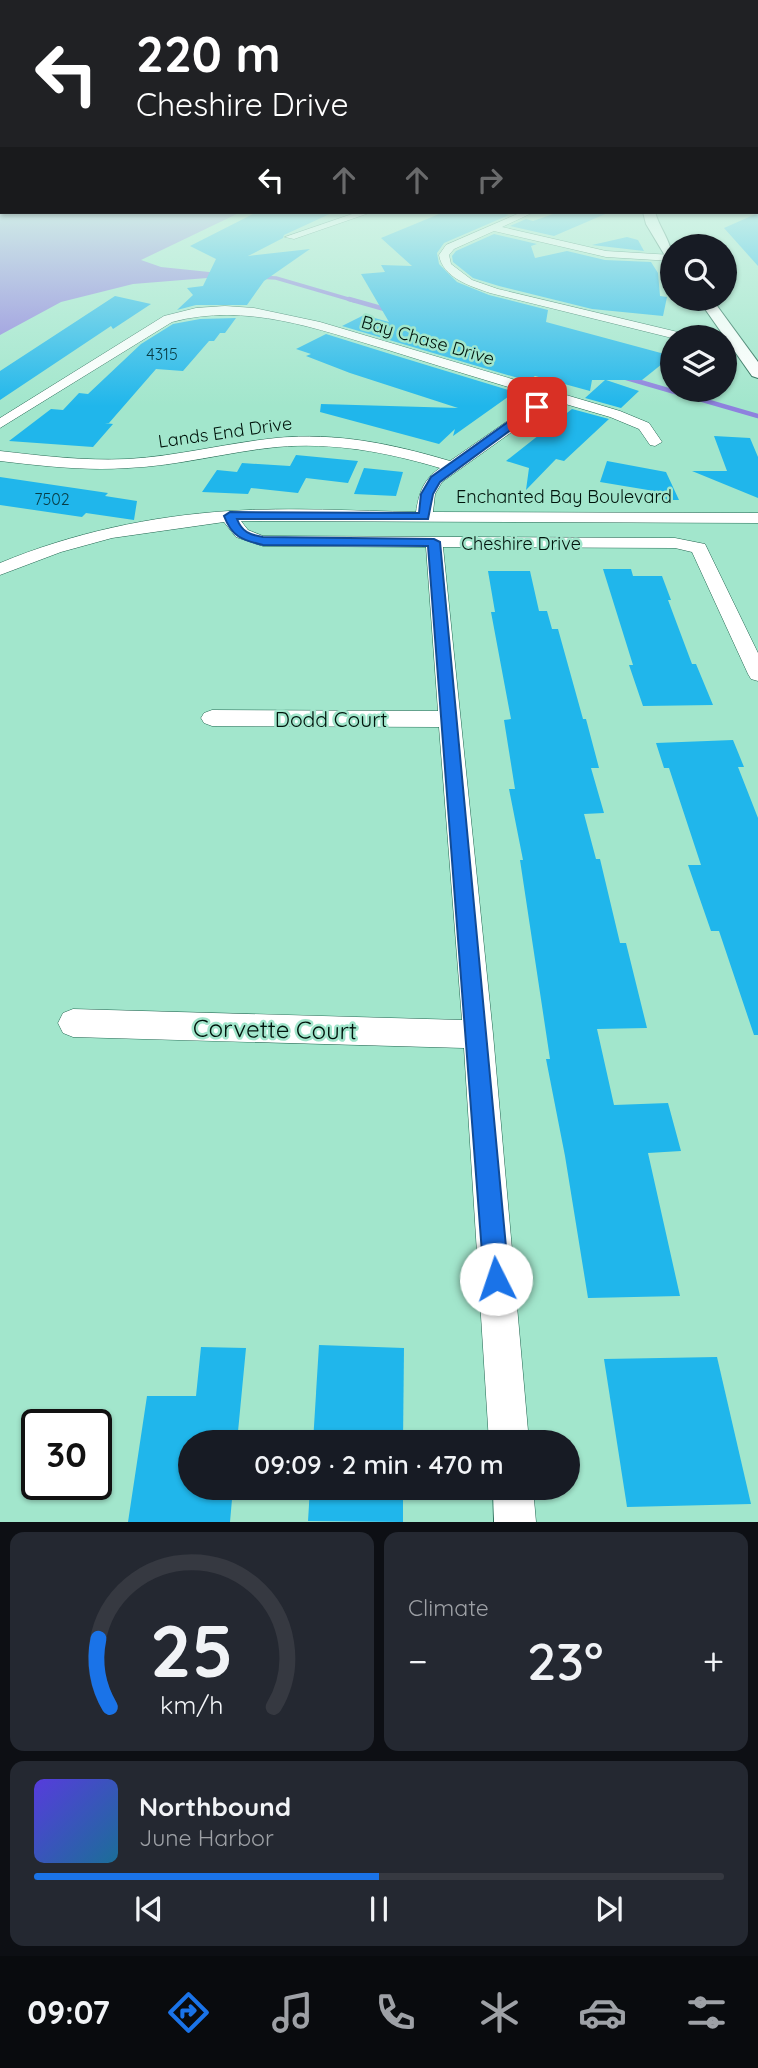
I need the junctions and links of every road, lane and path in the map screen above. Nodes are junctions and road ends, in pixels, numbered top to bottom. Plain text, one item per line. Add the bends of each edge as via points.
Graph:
1 (446, 264) edge
2 (714, 311) edge
3 (660, 332) edge
4 (758, 373) edge
5 (553, 397) junction
6 (0, 424) edge
7 (655, 442) dead end
8 (0, 456) edge
9 (453, 467) junction
10 (230, 516) junction
11 (758, 518) edge
12 (429, 529) junction
13 (0, 570) edge
14 (758, 674) edge
15 (212, 718) dead end
16 (450, 719) junction
17 (73, 1023) dead end
18 (478, 1034) junction
19 (508, 1430) edge
20 (514, 1500) edge
21 (515, 1522) edge

1 - 3 street via 468,282 494,291
2 - 4 street
5 - 6 street, Bay Chase Drive via 306,323 206,310 168,319
5 - 7 street, Bay Chase Drive via 635,421
5 - 9 street
8 - 9 street, Lands End Drive via 124,464 321,440 385,447
9 - 12 street via 435,480 427,494
10 - 12 street, Enchanted Bay Boulevard
10 - 12 street, Cheshire Drive via 244,537 263,541
10 - 13 street, Enchanted Bay Boulevard via 100,536
11 - 12 street, Enchanted Bay Boulevard
12 - 14 street, Cheshire Drive via 699,548
12 - 16 street
15 - 16 street, Dodd Court
16 - 18 street
17 - 18 street, Corvette Court
18 - 19 street
20 - 21 street

